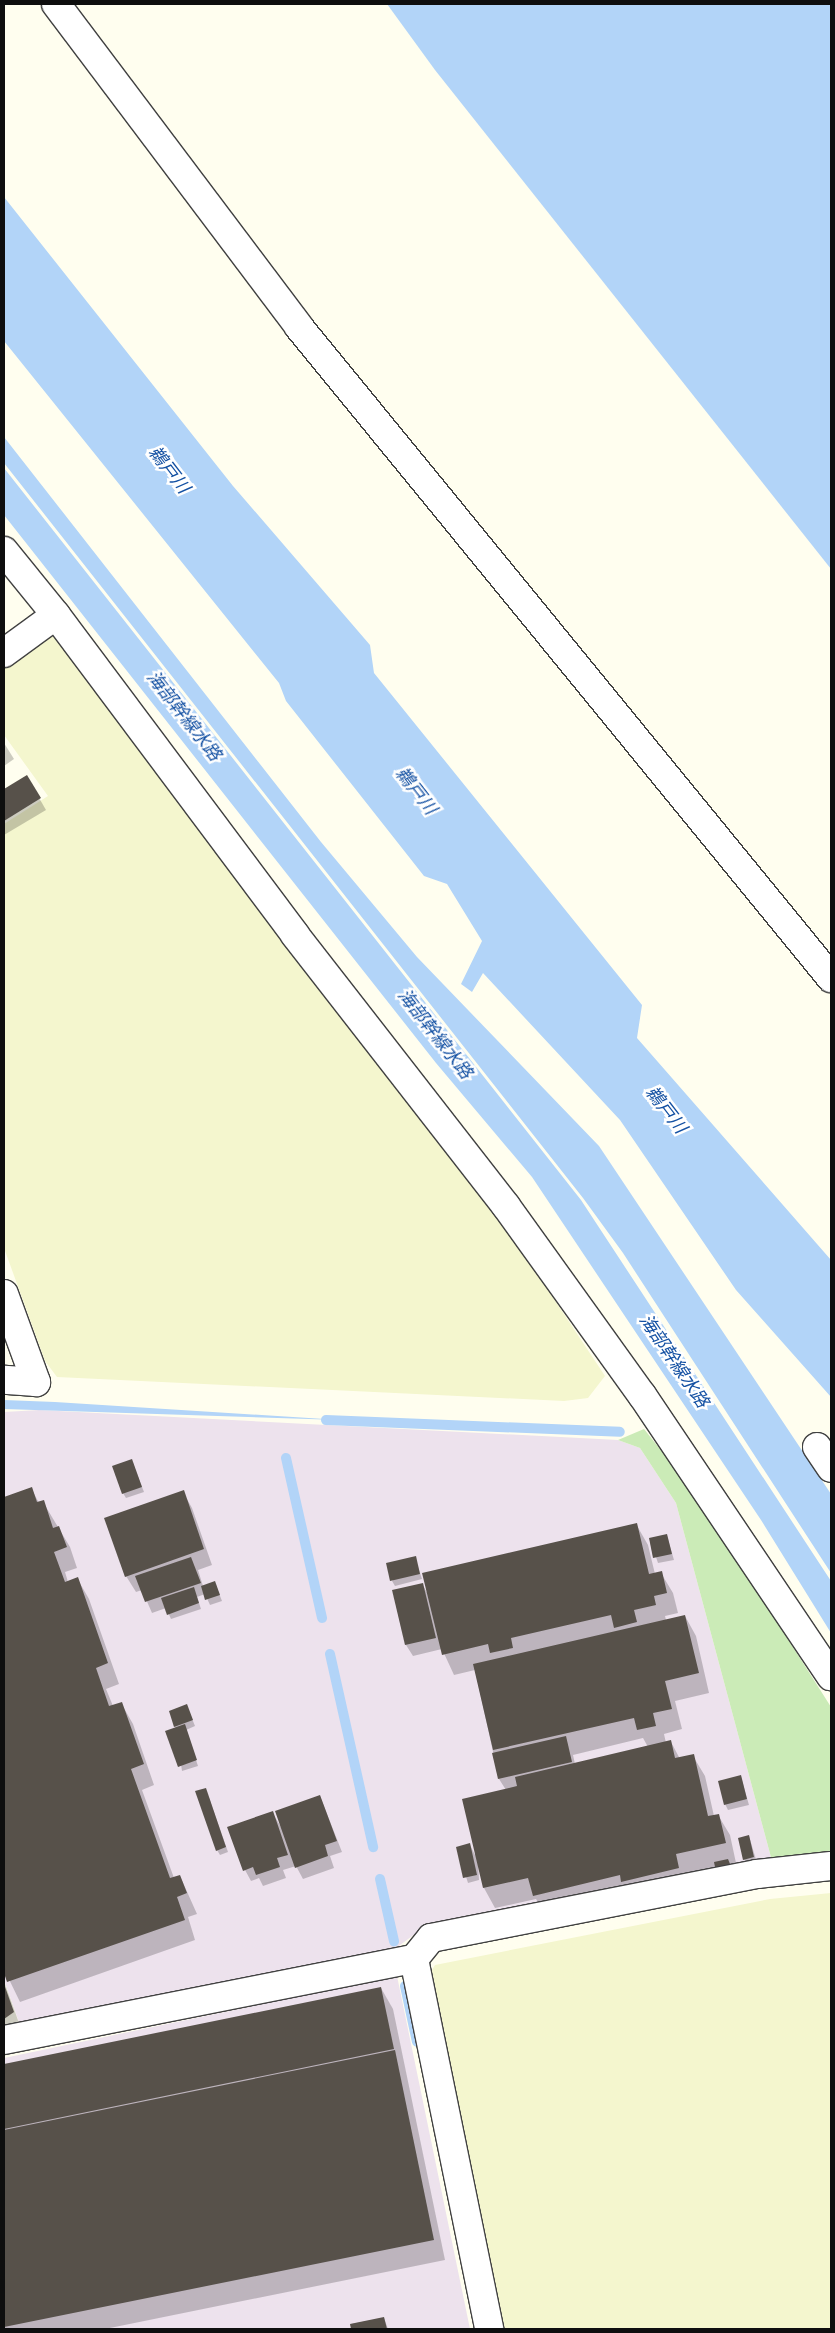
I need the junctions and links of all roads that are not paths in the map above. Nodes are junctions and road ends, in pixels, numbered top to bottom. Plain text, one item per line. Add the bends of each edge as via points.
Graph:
1 (56, 4) edge
2 (4, 551) edge
3 (56, 615) junction
4 (4, 653) edge
5 (831, 978) edge
6 (4, 1294) edge
7 (4, 1380) edge
8 (831, 1676) edge
9 (831, 1866) edge
10 (414, 1959) junction
11 (4, 2040) edge
12 (489, 2329) edge

1 - 5 street via 298,327
2 - 3 street
3 - 4 street
3 - 8 street via 289,927 506,1206 642,1395
6 - 7 street via 36,1382
9 - 10 street via 758,1874 431,1938
10 - 11 street
10 - 12 street

